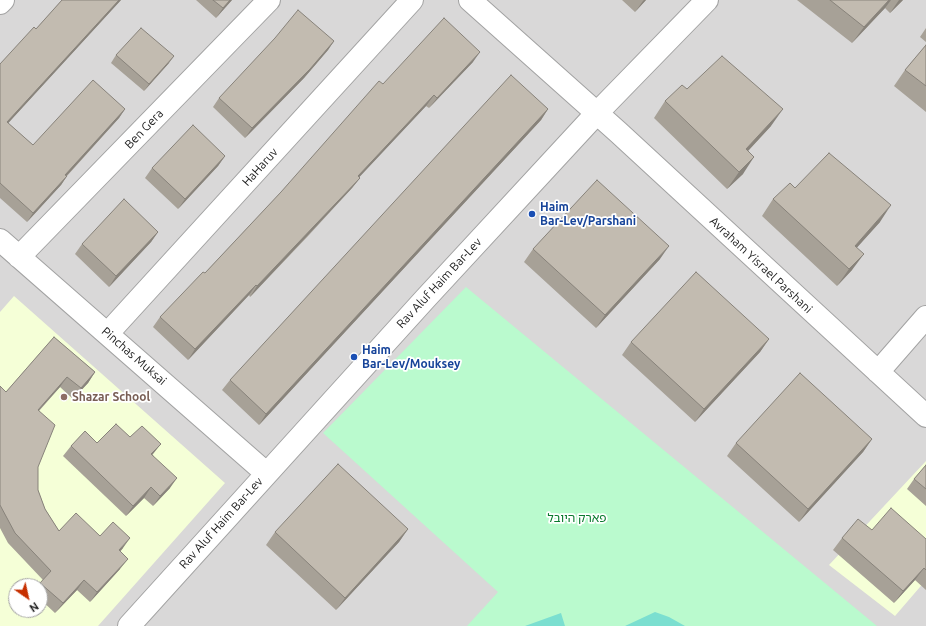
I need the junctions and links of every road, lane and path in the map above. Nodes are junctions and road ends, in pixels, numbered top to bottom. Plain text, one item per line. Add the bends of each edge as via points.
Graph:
1 (3, 0) edge
2 (270, 0) edge
3 (412, 0) edge
4 (470, 0) edge
5 (707, 0) edge
6 (0, 3) edge
7 (596, 114) junction
8 (0, 240) edge
9 (19, 257) junction
10 (926, 317) edge
11 (108, 333) junction
12 (878, 372) junction
13 (926, 416) edge
14 (266, 473) junction
15 (130, 626) edge

1 - 6 street
2 - 9 street, Ben Gera
3 - 11 street, HaHaruv
4 - 7 street
5 - 7 street, Rav Aluf Haim Bar-Lev
7 - 12 street, Avraham Yisrael Parshani
7 - 14 street, Rav Aluf Haim Bar-Lev
8 - 9 street, Pinchas Muksai
9 - 11 street, Pinchas Muksai
10 - 12 street
11 - 14 street, Pinchas Muksai
12 - 13 street, Avraham Yisrael Parshani
14 - 15 street, Rav Aluf Haim Bar-Lev

